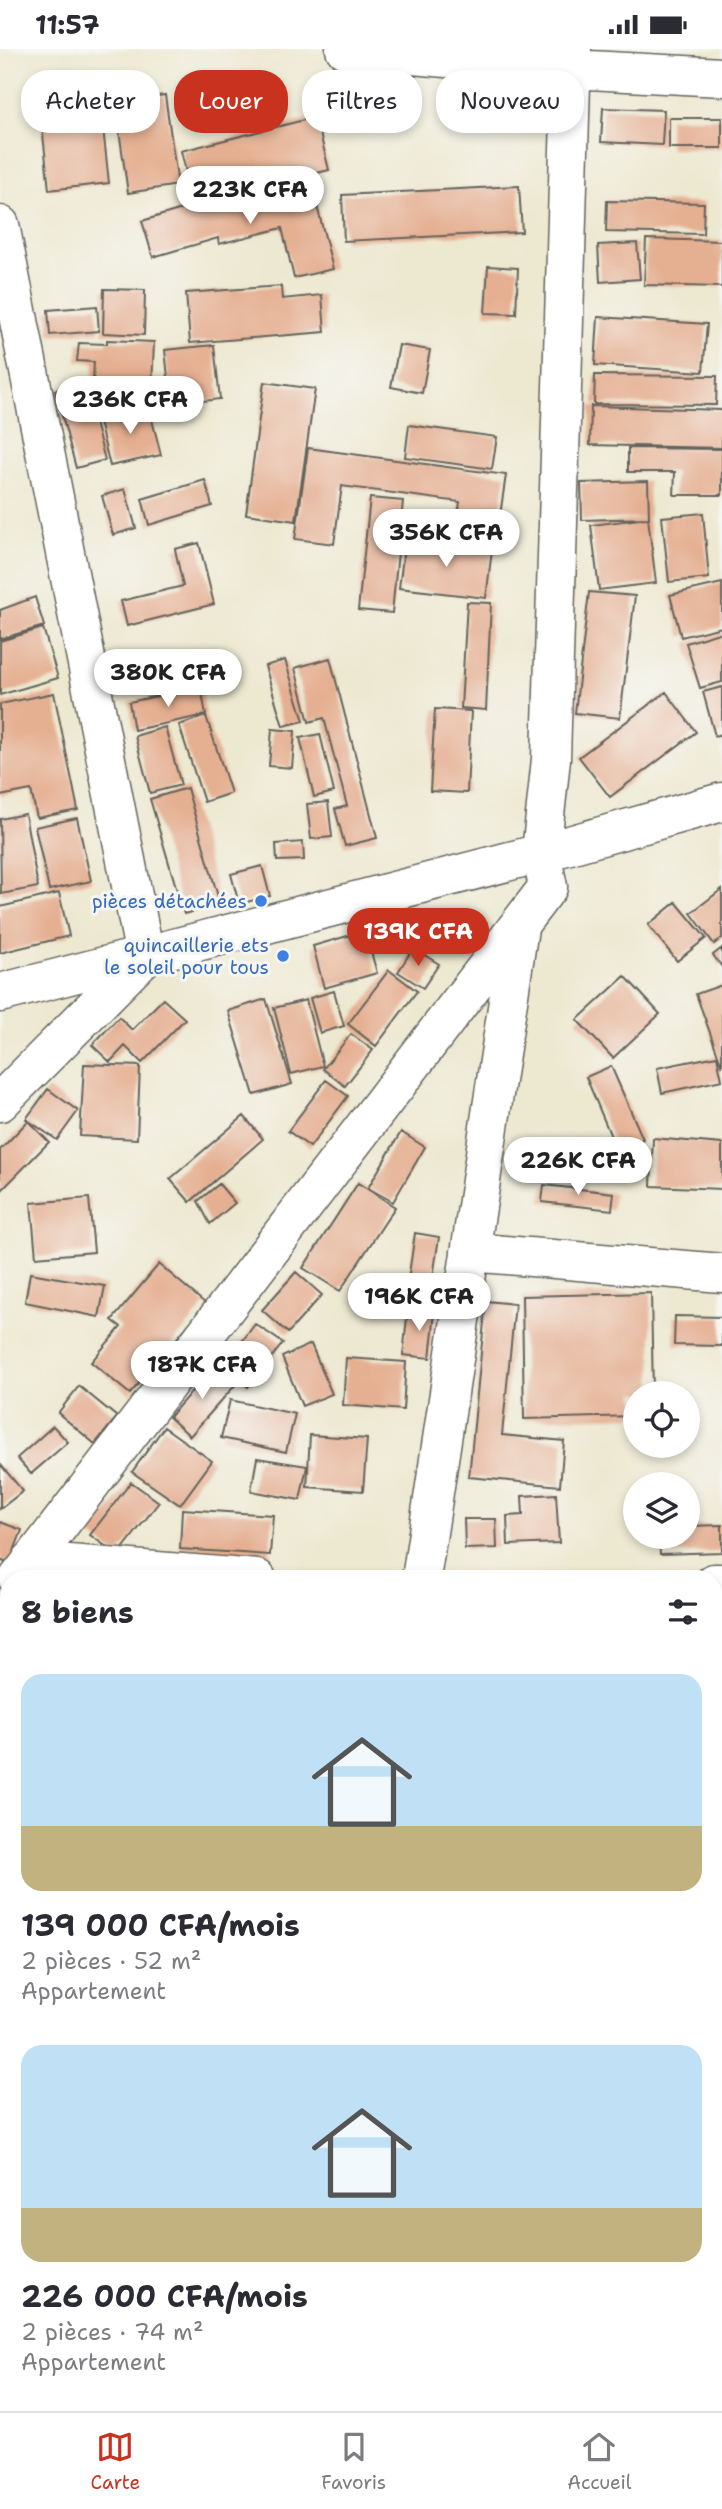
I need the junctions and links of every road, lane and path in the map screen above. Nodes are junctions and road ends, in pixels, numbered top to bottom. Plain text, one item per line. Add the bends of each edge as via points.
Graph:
1 (345, 49) edge
2 (571, 59) edge
3 (722, 77) edge
4 (0, 225) edge
5 (722, 802) edge
6 (541, 853) junction
7 (520, 926) junction
8 (145, 956) junction
9 (0, 993) edge
10 (0, 1102) edge
11 (470, 1252) junction
12 (722, 1273) edge
13 (24, 1570) edge
14 (422, 1570) edge

1 - 2 street
2 - 3 street
2 - 6 street via 551,758
4 - 8 street
5 - 6 street
6 - 7 street via 548,887
6 - 8 street
7 - 11 street
7 - 13 street
8 - 9 street
8 - 10 street
11 - 12 street
11 - 14 street

